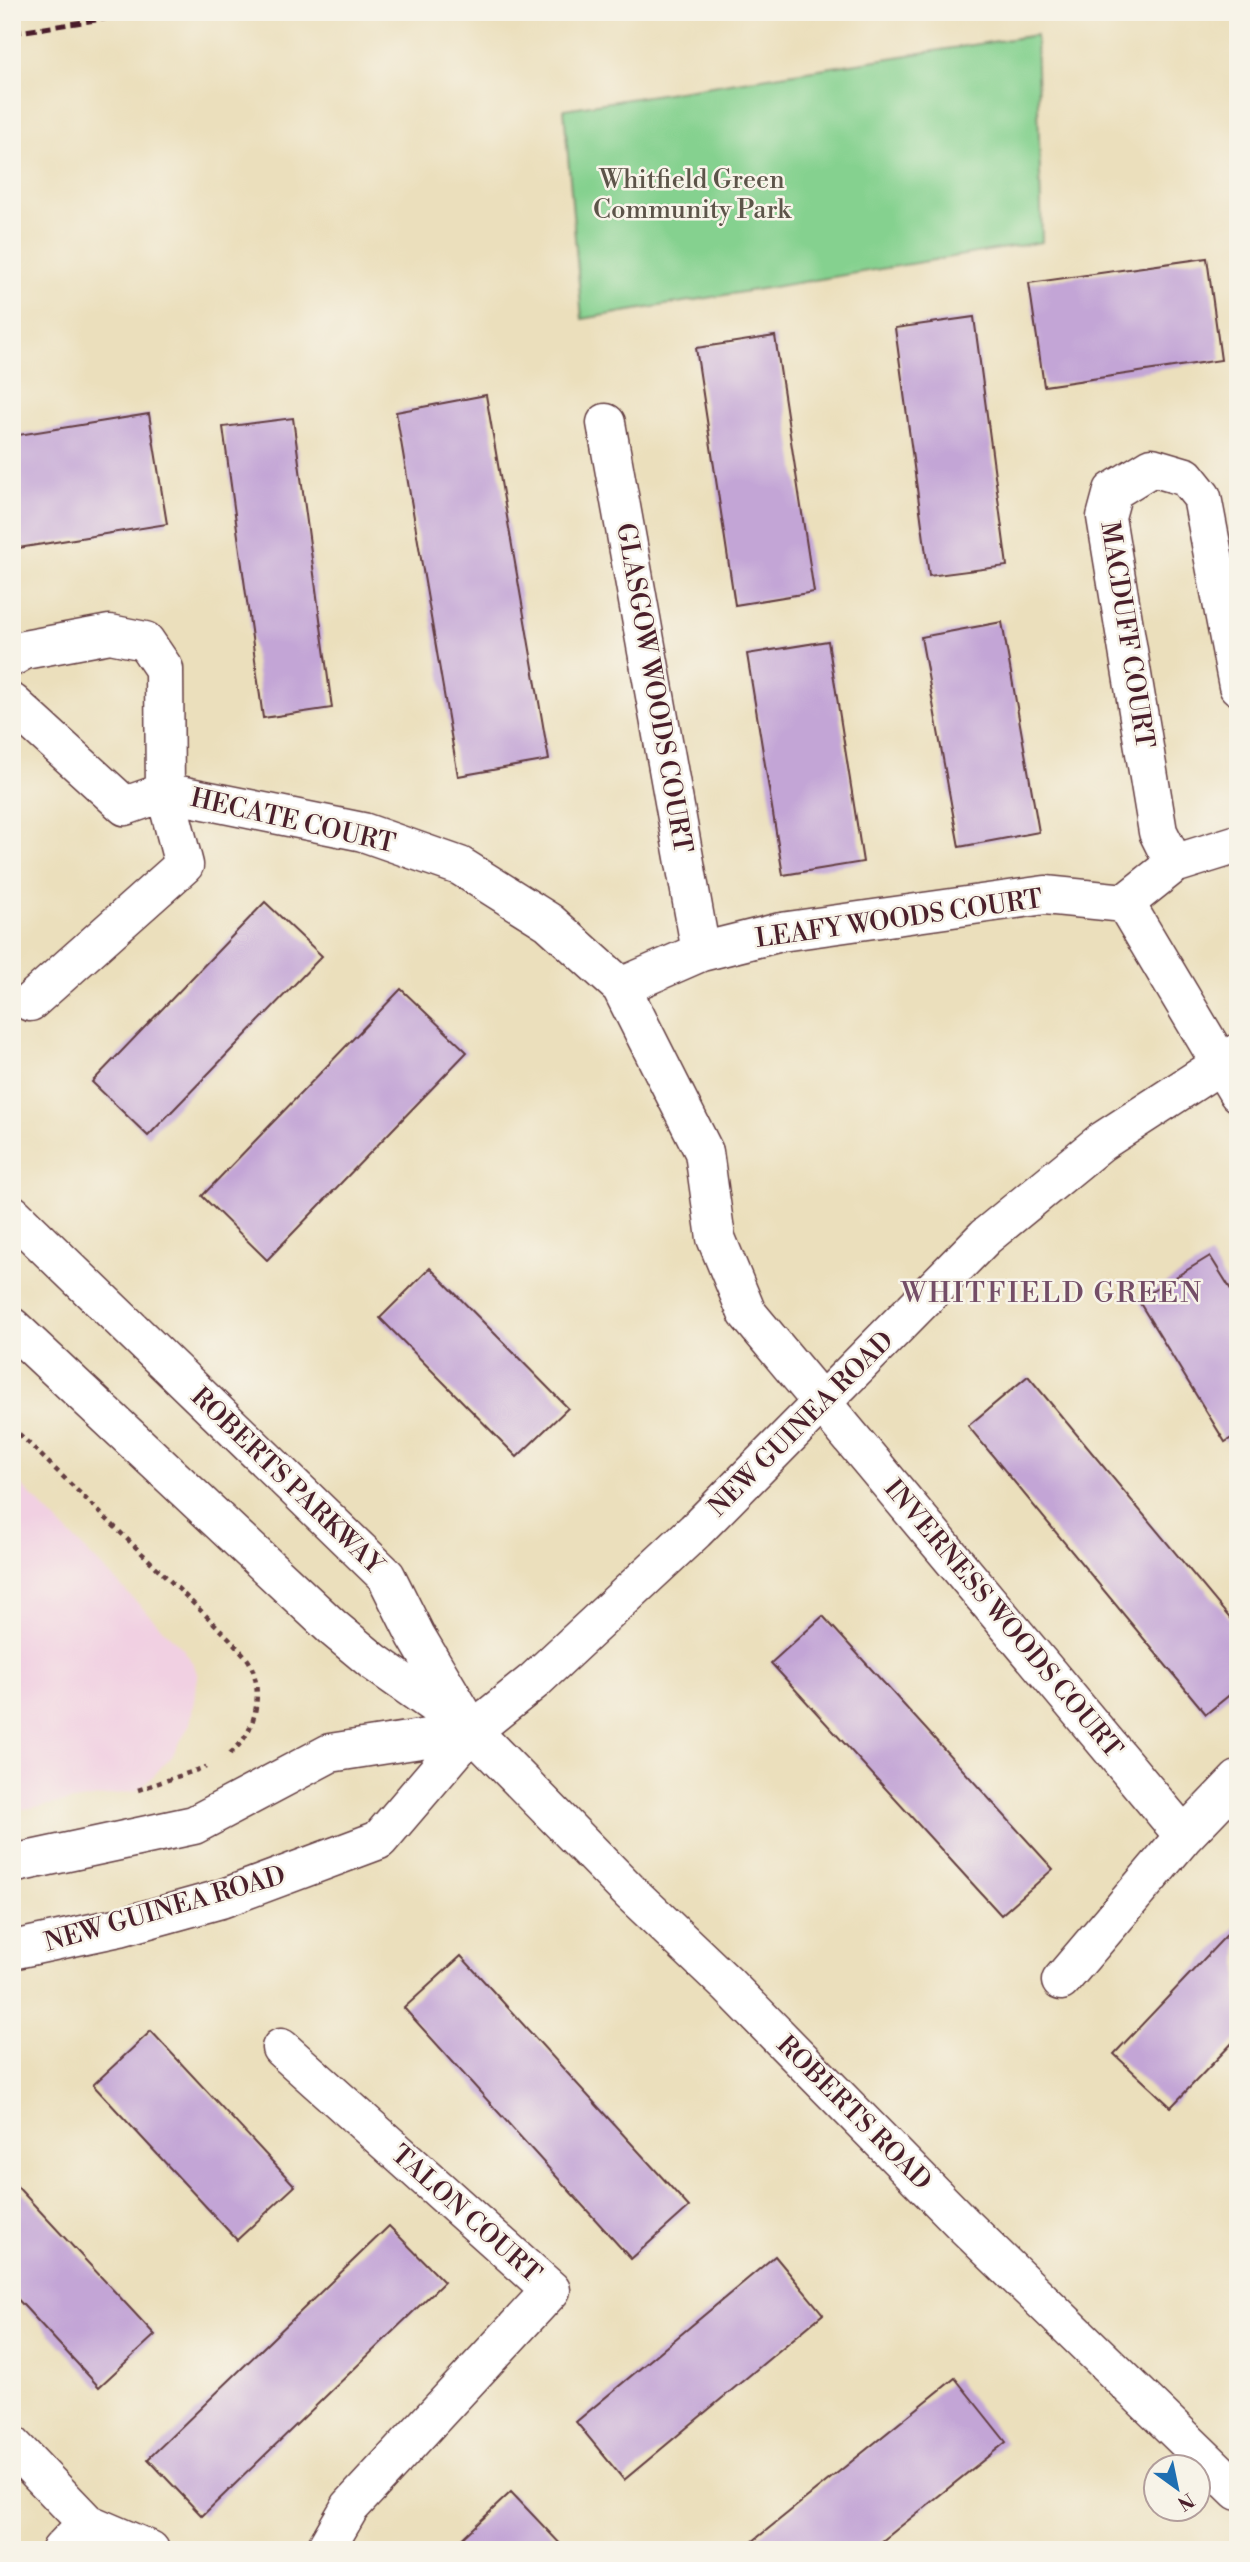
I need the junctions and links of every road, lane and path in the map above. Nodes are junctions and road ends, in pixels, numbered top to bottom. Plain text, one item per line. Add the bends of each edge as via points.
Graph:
1 (606, 423) dead end
2 (12, 657) edge
3 (1238, 686) edge
4 (12, 703) edge
5 (165, 792) junction
6 (1238, 844) edge
7 (1174, 864) junction
8 (1125, 903) junction
9 (701, 952) junction
10 (621, 987) junction
11 (30, 1002) dead end
12 (1232, 1070) edge
13 (12, 1214) edge
14 (12, 1327) edge
15 (822, 1402) junction
16 (12, 1427) edge
17 (472, 1731) junction
18 (223, 1758) dead end
19 (215, 1764) dead end
20 (1238, 1780) edge
21 (133, 1791) dead end
22 (1184, 1836) junction
23 (12, 1864) edge
24 (12, 1950) edge
25 (1061, 1981) dead end
26 (281, 2048) dead end
27 (12, 2445) edge
28 (1238, 2491) edge
29 (87, 2523) junction
30 (61, 2550) edge
31 (150, 2550) edge
32 (325, 2550) edge

1 - 9 street, GLASGOW WOODS COURT
2 - 5 street, HECATE COURT via 24,650 110,634 145,641 164,669
3 - 7 street, MACDUFF COURT via 1202,498 1186,477 1152,467 1113,491 1106,517 1158,832
4 - 5 street, HECATE COURT via 125,806
5 - 10 street, HECATE COURT via 363,832 460,866 548,922
5 - 11 street, HECATE COURT via 184,865
6 - 7 street
7 - 8 street
8 - 9 street, LEAFY WOODS COURT via 1045,895 781,932
8 - 12 street
9 - 10 street, LEAFY WOODS COURT
10 - 15 street, HECATE COURT via 704,1152 716,1238 747,1314
12 - 15 street, NEW GUINEA ROAD via 1101,1142 985,1237
13 - 17 street, ROBERTS PARKWAY via 386,1576
14 - 17 street via 332,1627
15 - 17 street, NEW GUINEA ROAD via 695,1531 534,1681
15 - 22 street, INVERNESS WOODS COURT
16 - 18 path via 251,1664 256,1712 247,1735
17 - 23 street via 330,1753 194,1825
17 - 24 street, NEW GUINEA ROAD via 379,1840 221,1899
17 - 28 street, ROBERTS ROAD via 965,2226
19 - 21 path
20 - 22 street
22 - 25 street
26 - 32 street, TALON COURT via 551,2290 350,2507
27 - 29 street
29 - 30 street
29 - 31 street

